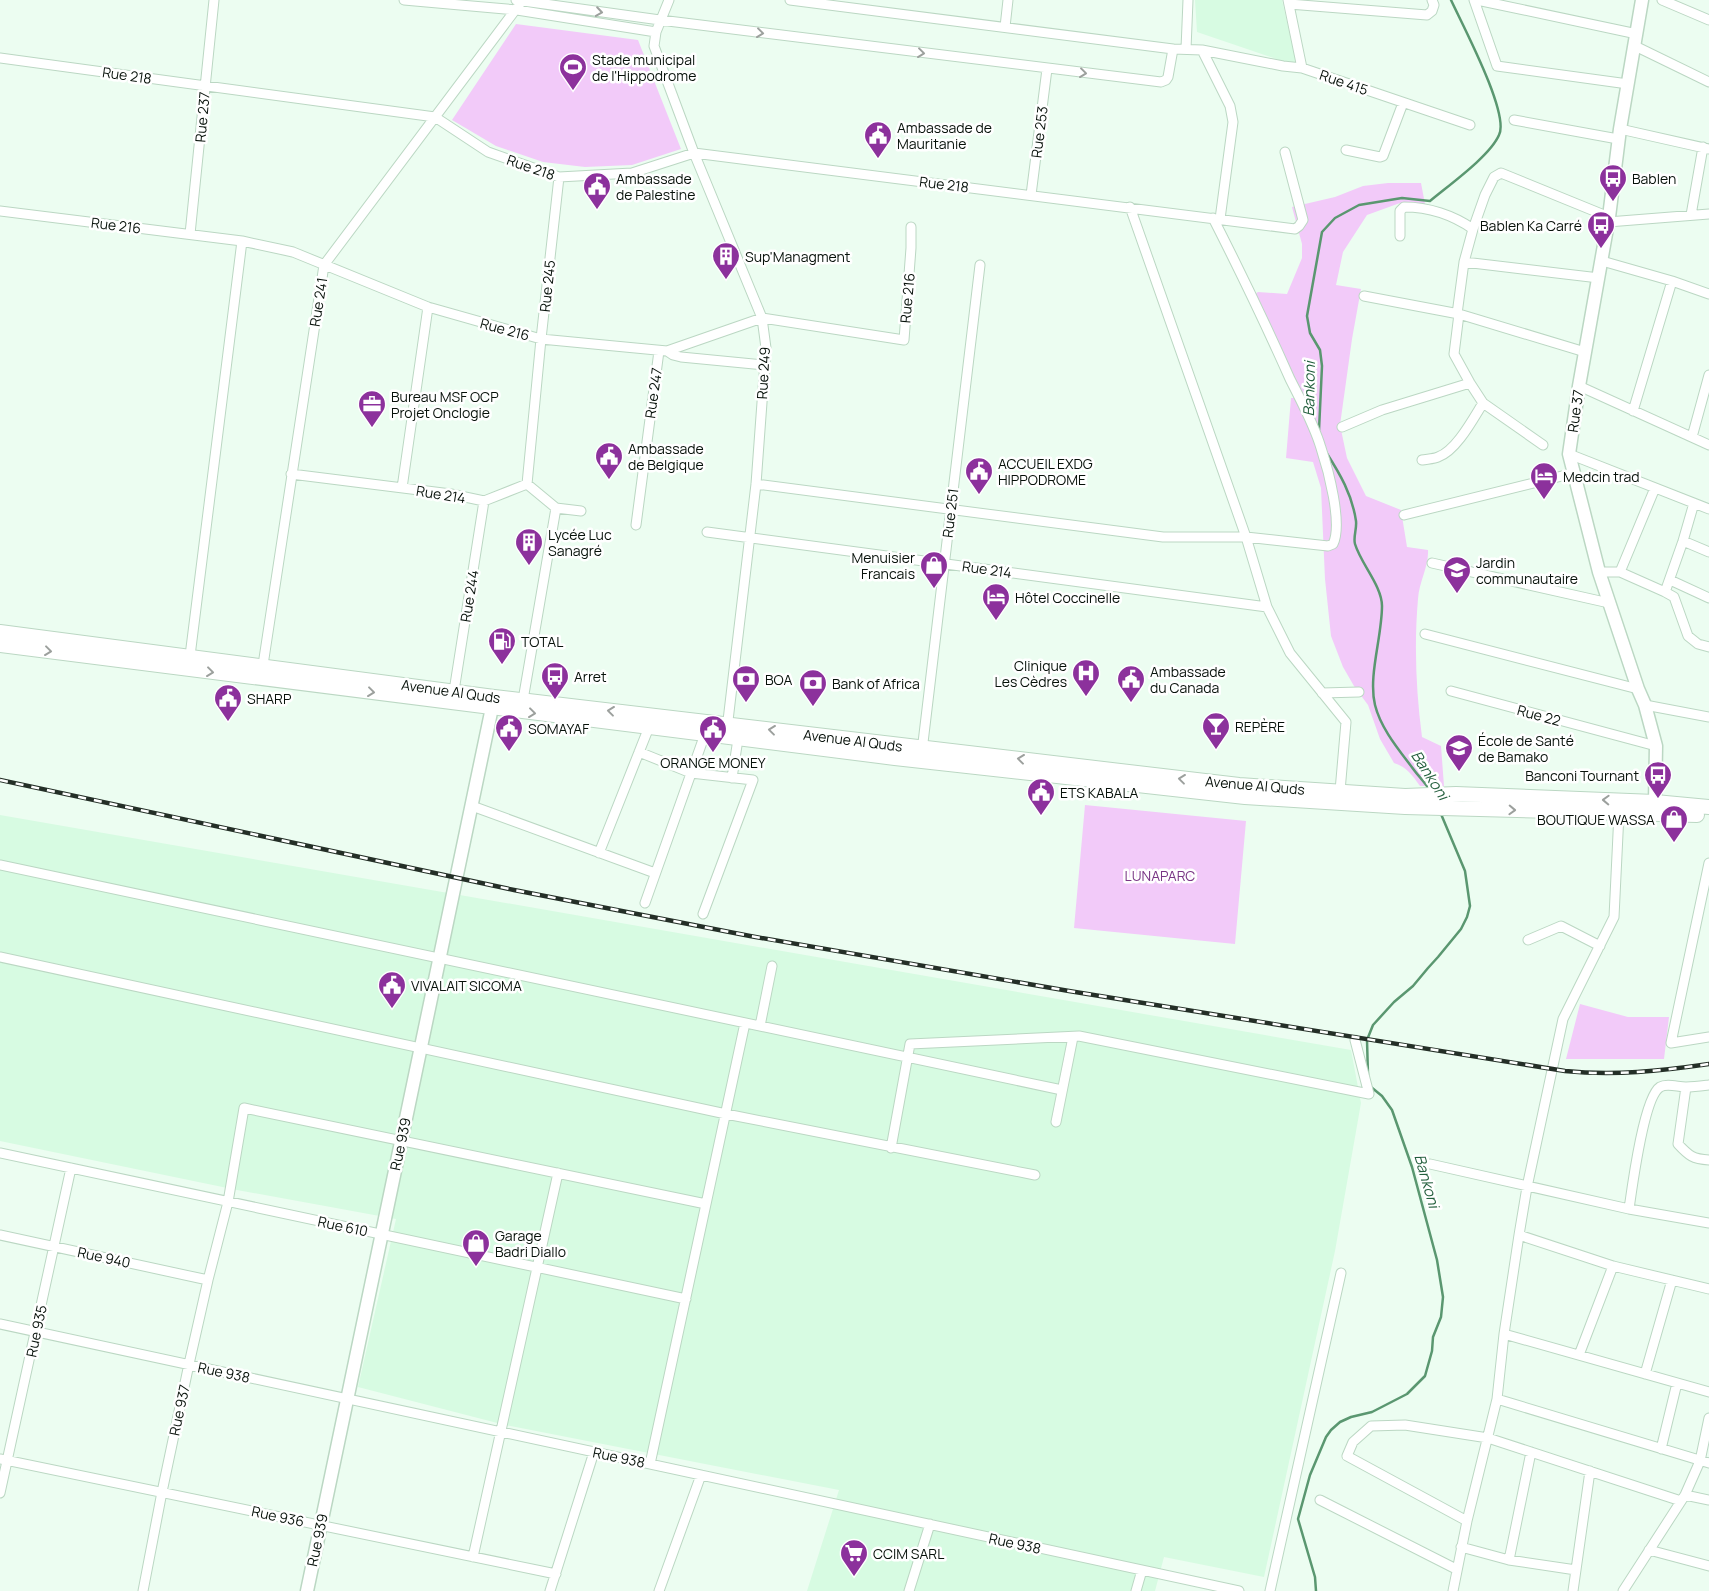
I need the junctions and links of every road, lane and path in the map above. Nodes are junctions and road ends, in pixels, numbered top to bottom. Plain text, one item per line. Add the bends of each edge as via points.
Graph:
1 (214, 0) edge
2 (404, 0) edge
3 (669, 0) edge
4 (790, 0) edge
5 (1008, 0) edge
6 (1188, 0) edge
7 (1432, 0) edge
8 (1475, 0) edge
9 (1642, 0) edge
10 (1662, 0) edge
11 (1289, 2) edge
12 (518, 3) edge
13 (660, 20) junction
14 (1709, 20) edge
15 (1005, 27) junction
16 (656, 32) junction
17 (1636, 40) junction
18 (1173, 49) junction
19 (1186, 49) junction
20 (1202, 50) junction
21 (0, 58) edge
22 (1302, 68) junction
23 (1047, 69) junction
24 (1709, 82) edge
25 (1628, 84) junction
26 (205, 85) junction
27 (1403, 103) junction
28 (435, 117) junction
29 (1514, 120) dead end
30 (1470, 125) dead end
31 (1619, 134) junction
32 (1706, 148) edge
33 (1346, 150) dead end
34 (1285, 152) dead end
35 (694, 154) junction
36 (559, 177) junction
37 (1031, 195) junction
38 (1130, 207) junction
39 (0, 211) edge
40 (1709, 214) edge
41 (1691, 215) junction
42 (1217, 219) junction
43 (1609, 220) junction
44 (911, 227) dead end
45 (1473, 229) junction
46 (190, 234) junction
47 (1400, 236) dead end
48 (242, 241) junction
49 (1602, 261) junction
50 (1464, 262) junction
51 (324, 265) junction
52 (980, 265) dead end
53 (1599, 278) junction
54 (1672, 280) junction
55 (1709, 294) edge
56 (1364, 296) dead end
57 (428, 307) junction
58 (1458, 314) junction
59 (762, 318) junction
60 (541, 339) junction
61 (663, 351) junction
62 (1584, 352) junction
63 (765, 366) junction
64 (1709, 375) edge
65 (1470, 383) junction
66 (1578, 386) junction
67 (1707, 394) edge
68 (1483, 403) junction
69 (1632, 411) junction
70 (1342, 427) dead end
71 (1692, 436) junction
72 (1709, 444) edge
73 (1543, 445) dead end
74 (1569, 454) junction
75 (1422, 460) dead end
76 (1574, 473) junction
77 (291, 474) junction
78 (527, 484) junction
79 (756, 484) junction
80 (402, 488) junction
81 (1655, 488) junction
82 (484, 501) junction
83 (1694, 503) junction
84 (556, 508) junction
85 (1709, 509) edge
86 (951, 510) junction
87 (581, 511) dead end
88 (1404, 515) dead end
89 (636, 525) dead end
90 (707, 532) dead end
91 (1246, 537) junction
92 (750, 538) junction
93 (1683, 542) junction
94 (1709, 552) edge
95 (1432, 563) dead end
96 (945, 564) junction
97 (1599, 572) junction
98 (1620, 572) junction
99 (1670, 580) junction
100 (1665, 592) junction
101 (1709, 598) edge
102 (1609, 603) junction
103 (1267, 607) junction
104 (0, 632) edge
105 (1425, 634) dead end
106 (0, 645) edge
107 (1709, 647) edge
108 (190, 656) junction
109 (263, 666) junction
110 (1638, 689) junction
111 (454, 691) junction
112 (1451, 691) dead end
113 (1360, 692) dead end
114 (1322, 693) junction
115 (522, 700) junction
116 (493, 702) junction
117 (1645, 705) junction
118 (1709, 717) edge
119 (649, 727) junction
120 (705, 734) junction
121 (731, 734) junction
122 (1656, 746) junction
123 (639, 752) junction
124 (922, 755) junction
125 (691, 773) junction
126 (732, 778) junction
127 (1340, 792) junction
128 (1405, 801) junction
129 (472, 806) junction
130 (1709, 807) edge
131 (1654, 808) junction
132 (1619, 813) junction
133 (1709, 815) edge
134 (599, 853) junction
135 (1709, 863) edge
136 (0, 865) edge
137 (655, 874) junction
138 (1706, 891) edge
139 (645, 903) dead end
140 (702, 914) dead end
141 (1528, 940) dead end
142 (1600, 946) junction
143 (0, 957) edge
144 (439, 958) junction
145 (772, 966) dead end
146 (745, 1023) junction
147 (760, 1026) junction
148 (1073, 1037) junction
149 (1709, 1038) edge
150 (1355, 1040) dead end
151 (420, 1048) junction
152 (908, 1058) junction
153 (1709, 1085) edge
154 (1686, 1087) junction
155 (1062, 1090) junction
156 (726, 1114) junction
157 (1056, 1122) dead end
158 (401, 1140) junction
159 (891, 1148) junction
160 (0, 1153) edge
161 (1709, 1160) edge
162 (1430, 1164) dead end
163 (71, 1168) junction
164 (558, 1173) junction
165 (1035, 1175) dead end
166 (1527, 1187) junction
167 (228, 1202) junction
168 (706, 1204) junction
169 (1629, 1209) junction
170 (1709, 1223) edge
171 (381, 1234) junction
172 (0, 1235) edge
173 (1519, 1235) junction
174 (54, 1247) junction
175 (1613, 1266) junction
176 (537, 1268) junction
177 (1341, 1273) dead end
178 (208, 1280) junction
179 (1672, 1280) junction
180 (1709, 1288) edge
181 (686, 1299) junction
182 (0, 1324) edge
183 (36, 1331) junction
184 (1504, 1334) junction
185 (1579, 1355) junction
186 (189, 1364) junction
187 (1645, 1374) junction
188 (1676, 1383) junction
189 (1709, 1392) edge
190 (347, 1398) junction
191 (1496, 1398) junction
192 (1709, 1418) edge
193 (500, 1432) junction
194 (1488, 1438) junction
195 (1661, 1449) junction
196 (594, 1452) junction
197 (1531, 1452) junction
198 (3, 1460) edge
199 (1704, 1462) edge
200 (650, 1464) junction
201 (1590, 1471) junction
202 (701, 1475) junction
203 (162, 1492) junction
204 (0, 1493) edge
205 (1683, 1498) junction
206 (1320, 1500) dead end
207 (1709, 1500) edge
208 (1467, 1521) junction
209 (930, 1524) junction
210 (320, 1525) junction
211 (1461, 1547) junction
212 (1649, 1550) junction
213 (472, 1557) junction
214 (1509, 1560) junction
215 (1709, 1566) edge
216 (1456, 1569) junction
217 (1142, 1570) junction
218 (1576, 1570) junction
219 (556, 1574) junction
220 (143, 1591) edge
221 (307, 1591) edge
222 (550, 1591) edge
223 (659, 1591) edge
224 (909, 1591) edge
225 (1136, 1591) edge
226 (1239, 1591) edge
227 (1270, 1591) edge
228 (1453, 1591) edge
229 (1573, 1591) edge
230 (1623, 1591) edge

1 - 26 street, Rue 237
2 - 12 street
3 - 13 street, Rue 249
4 - 15 street
5 - 15 street
6 - 19 street
7 - 11 street via 1432,11 1427,15
8 - 17 street
8 - 25 street via 1497,66
9 - 17 main road, Rue 37
10 - 14 street
11 - 22 street, Rue 415
12 -> 13 street
12 - 16 street
12 - 28 street, Rue 241
13 - 16 street, Rue 249
13 -> 23 street
15 - 18 street
16 - 35 street, Rue 249 via 654,46
17 - 24 street
17 - 25 main road, Rue 37
18 - 19 street
23 -> 18 street via 1161,82 1168,77
19 - 20 street
20 - 22 street
20 - 42 street via 1230,106 1233,122
21 - 26 street, Rue 218
22 - 27 street, Rue 415
23 - 37 street, Rue 253
25 - 31 main road, Rue 37
26 - 28 street, Rue 218
26 - 46 street, Rue 237
27 - 30 street, Rue 415
27 - 33 street via 1383,156
28 - 36 street, Rue 218 via 488,152
28 - 51 street, Rue 241
29 - 31 street
31 - 32 street
31 - 43 main road, Rue 37
32 - 41 street
34 - 42 street, Rue 218 via 1303,220 1299,226 1295,229
35 - 36 street, Rue 218 via 632,173
35 - 37 street, Rue 218
35 - 59 street, Rue 249
36 - 60 street, Rue 245
37 - 38 street, Rue 218
38 - 42 street, Rue 218
38 - 91 street
39 - 46 street, Rue 216
40 - 41 street
41 - 43 street
42 - 91 street via 1321,446 1337,520 1335,540 1328,546
43 - 45 street via 1501,173 1494,177
43 - 49 main road, Rue 37
44 - 59 street, Rue 216 via 904,340
45 - 47 street via 1461,221 1421,207 1404,207 1400,211
45 - 50 street
46 - 48 street, Rue 216
48 - 51 street, Rue 216 via 293,252
48 - 108 street
49 - 53 main road, Rue 37
49 - 54 street
50 - 53 street
50 - 58 street
51 - 57 street, Rue 216
51 - 77 street, Rue 241
52 - 86 street, Rue 251
53 - 62 main road, Rue 37
54 - 55 street
54 - 69 street
56 - 58 street
57 - 60 street, Rue 216
57 - 80 street
58 - 62 street
58 - 65 street via 1454,354
59 - 61 street, Rue 216
59 - 63 street, Rue 249
60 - 61 street, Rue 216
60 - 78 street, Rue 245
61 - 63 street via 681,357
61 - 89 street, Rue 247
62 - 66 main road, Rue 37
63 - 79 street, Rue 249
64 - 67 street
65 - 68 street
65 - 70 street via 1382,410
66 - 69 street
66 - 74 main road, Rue 37
67 - 71 street
68 - 73 street
68 - 75 street via 1450,449 1438,457
69 - 71 street
71 - 72 street
74 - 76 main road, Rue 37
74 - 81 street
76 - 88 street
76 - 97 main road, Rue 37
77 - 80 street, Rue 214
77 - 109 street, Rue 241
78 - 82 street, Rue 214
78 - 84 street
79 - 86 street
79 - 92 street, Rue 249
80 - 82 street, Rue 214
81 - 83 street
81 - 98 street
82 - 111 street, Rue 244
83 - 85 street
83 - 93 street
84 - 87 street
84 - 115 street
86 - 91 street via 1163,537
86 - 96 street, Rue 251
90 - 92 street, Rue 214
91 - 103 street
92 - 96 street, Rue 214
92 - 121 street, Rue 249
93 - 94 street
93 - 99 street
95 - 102 street
96 - 103 street, Rue 214
96 - 124 street, Rue 251
97 - 98 street
97 - 102 main road, Rue 37
98 - 100 street
99 - 100 street
99 - 101 street
100 - 107 street via 1674,597 1688,636
102 - 110 main road, Rue 37
103 - 114 street via 1290,652
104 - 108 main road, Avenue Al Quds
105 - 110 street
106 -> 116 main road, Avenue Al Quds
108 - 109 main road, Avenue Al Quds
109 - 111 main road, Avenue Al Quds
110 - 117 main road, Rue 37
111 - 116 main road, Avenue Al Quds
112 - 122 street, Rue 22
113 - 114 street
114 - 127 street via 1346,722
115 - 116 main road, Avenue Al Quds
121 -> 115 main road, Avenue Al Quds
116 -> 119 main road, Avenue Al Quds
116 - 129 main road, Rue 939
117 - 118 street
117 - 122 main road, Rue 37
119 - 120 main road, Avenue Al Quds
119 - 123 street
120 - 121 main road, Avenue Al Quds
120 - 125 street
121 - 124 main road, Avenue Al Quds
121 - 126 street, Rue 249
122 - 131 main road, Rue 37
123 - 125 street
123 - 134 street
127 -> 124 main road, Avenue Al Quds
124 - 128 main road, Avenue Al Quds via 1245,798
125 - 126 street
125 - 137 street
126 - 140 street via 753,780
127 - 128 main road, Avenue Al Quds
131 -> 128 main road, Avenue Al Quds via 1456,794
128 -> 132 main road, Avenue Al Quds via 1464,809
129 - 134 street
129 - 144 main road, Rue 939
130 - 131 main road, Avenue Al Quds
131 - 132 main road, Avenue Al Quds
131 - 133 main road, Avenue Al Quds
132 - 142 street via 1614,917
134 - 137 street
135 - 138 street
136 - 144 street
137 - 139 street
138 - 149 street via 1671,1043
141 - 142 street via 1561,926
142 - 166 street via 1563,1019
143 - 151 street
144 - 146 street
144 - 151 main road, Rue 939
145 - 147 street
146 - 147 street
146 - 156 street
147 - 152 street
148 - 150 street via 1369,1094
148 - 152 street via 910,1044
148 - 155 street
151 - 156 street
151 - 158 main road, Rue 939
152 - 155 street
152 - 159 street
153 - 154 street
154 - 161 street via 1678,1144 1687,1154
154 - 169 street via 1664,1086 1655,1092 1644,1120
155 - 157 street
156 - 159 street
156 - 168 street
158 - 164 street
158 - 167 street, Rue 937 via 244,1108
158 - 171 main road, Rue 939
159 - 165 street
160 - 163 street, Rue 610
162 - 166 street
163 - 167 street, Rue 610
163 - 174 street, Rue 935
164 - 168 street
164 - 176 street
166 - 169 street
166 - 173 street
167 - 171 street, Rue 610
167 - 178 street, Rue 937
168 - 181 street
169 - 170 street
171 - 176 street, Rue 610
171 - 190 main road, Rue 939
172 - 174 street, Rue 940
173 - 175 street
173 - 184 street
174 - 178 street, Rue 940
174 - 183 street, Rue 935
175 - 179 street
175 - 185 street
176 - 181 street, Rue 610
176 - 193 street
177 - 227 street
178 - 186 street, Rue 937
179 - 180 street
179 - 187 street
181 - 200 street
182 - 183 street, Rue 938
183 - 186 street, Rue 938
183 - 198 street, Rue 935
184 - 185 street
184 - 191 street
185 - 187 street
186 - 190 street, Rue 938
186 - 203 street, Rue 937
187 - 188 street
188 - 189 street
188 - 195 street
190 - 193 street, Rue 938
190 - 210 main road, Rue 939
191 - 194 street
191 - 195 street
192 - 199 street
193 - 196 street, Rue 938
193 - 213 street
194 - 197 street
194 - 208 street
194 - 208 street via 1405,1425 1372,1426 1353,1442 1347,1456
195 - 199 street
196 - 200 street, Rue 938
196 - 219 street
197 - 201 street
197 - 214 street
198 - 203 street, Rue 936
198 - 204 street, Rue 935
199 - 205 street
200 - 202 street, Rue 938
201 - 205 street
201 - 218 street
202 - 209 street, Rue 938
202 - 223 street
203 - 210 street, Rue 936
203 - 220 street, Rue 937
205 - 207 street
205 - 212 street
206 - 216 street
208 - 211 street
209 - 217 street, Rue 938
209 - 224 street
210 - 213 street, Rue 936
210 - 221 main road, Rue 939
211 - 214 street
211 - 216 street
212 - 215 street
212 - 230 street
213 - 219 street, Rue 936
214 - 218 street
216 - 228 street
217 - 225 street
217 - 226 street, Rue 938
218 - 229 street
219 - 222 street

